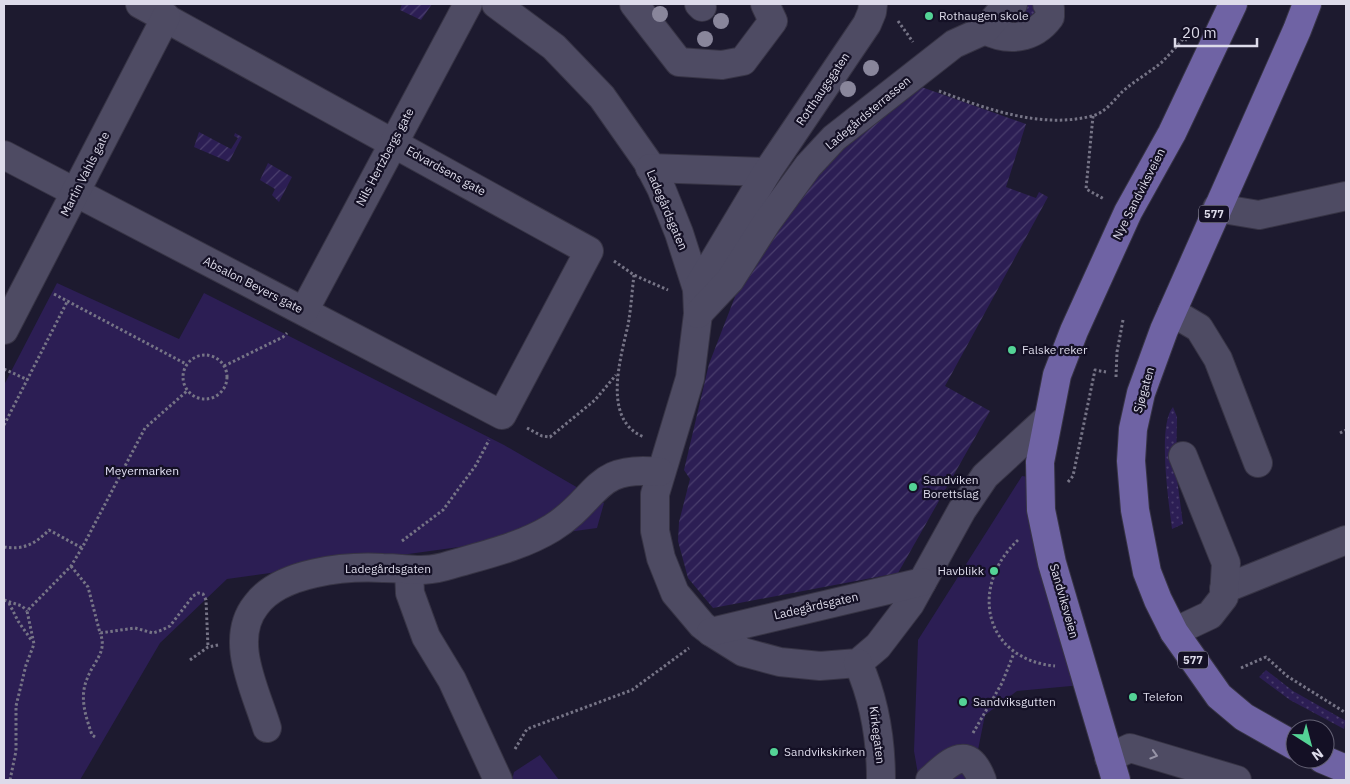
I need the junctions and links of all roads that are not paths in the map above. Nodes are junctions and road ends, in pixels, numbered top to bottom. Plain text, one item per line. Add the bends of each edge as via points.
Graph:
1 (140, 4) edge
2 (468, 4) edge
3 (634, 4) edge
4 (765, 4) edge
5 (1013, 4) edge
6 (1047, 4) edge
7 (1233, 4) edge
8 (1307, 4) edge
9 (507, 7) edge
10 (884, 11) edge
11 (166, 17) junction
12 (985, 30) junction
13 (393, 141) junction
14 (4, 155) edge
15 (650, 168) junction
16 (767, 172) junction
17 (75, 193) junction
18 (1346, 196) edge
19 (1217, 208) junction
20 (697, 302) junction
21 (304, 310) junction
22 (1172, 312) junction
23 (4, 330) edge
24 (502, 414) joint
25 (1048, 418) junction
26 (1183, 456) dead end
27 (1258, 463) dead end
28 (660, 472) junction
29 (1346, 540) edge
30 (397, 570) junction
31 (922, 582) junction
32 (1224, 589) junction
33 (711, 632) junction
34 (1174, 632) junction
35 (858, 663) junction
36 (268, 728) dead end
37 (1285, 741) edge
38 (1113, 769) edge
39 (498, 780) edge
40 (881, 780) edge
41 (930, 780) edge
42 (982, 780) edge
43 (1237, 780) edge

1 - 11 street, Edvardsens gate
2 - 13 street, Nils Hertzbergs gate
3 - 4 street via 680,62 722,65 743,61 773,21
5 - 12 street, Ladegårdsterrassen
6 - 12 street via 1050,17 1035,32 1014,38
7 - 25 main road, Nye Sandviksveien via 1172,133 1128,212 1074,331 1057,375
8 - 19 main road, Sjøgaten / 577
9 - 15 street, Ladegårdsgaten via 554,46 602,96
10 - 16 street, Rotthaugsgaten via 872,12
11 - 13 street, Edvardsens gate
11 - 17 street, Martin Vahls gate
12 - 20 street, Ladegårdsterrassen via 954,44 834,138 808,166 730,280
13 - 21 street, Nils Hertzbergs gate
13 - 24 street, Edvardsens gate via 589,251
14 - 17 street, Absalon Beyers gate
15 - 16 street
15 - 20 street, Ladegårdsgaten via 679,233
16 - 20 street, Rotthaugsgaten
17 - 21 street, Absalon Beyers gate
17 - 23 street, Martin Vahls gate
18 - 19 street via 1259,215
19 - 22 main road, Sjøgaten / 577
20 - 28 street, Ladegårdsgaten via 690,378
21 - 24 street, Absalon Beyers gate
22 - 27 street via 1199,328 1218,359
22 - 34 main road, Sjøgaten / 577 via 1140,393 1131,462 1135,510 1147,572
25 - 31 street via 985,476
25 - 38 main road, Sandviksveien via 1040,462 1043,522 1068,620
26 - 32 street via 1226,563
28 - 30 street, Ladegårdsgaten via 634,469 620,472 607,479 564,520 528,541 429,571
28 - 33 street, Ladegårdsgaten via 655,494 655,531 662,558 675,593
29 - 32 street
30 - 36 street, Ladegårdsgaten via 327,571 295,579 269,592 255,605 245,628 244,655
30 - 39 street via 410,593 426,637 452,680
31 - 33 street, Ladegårdsgaten
31 - 35 street via 910,604 883,639
32 - 34 street via 1224,597 1210,615
33 - 35 street, Ladegårdsgaten via 743,652 780,662 820,666
34 - 37 main road, Sjøgaten / 577 via 1219,696 1244,718
35 - 40 street, Kirkegaten via 868,686 879,730
38 -> 43 street via 1130,748
41 - 42 street via 957,758 966,758 974,764

